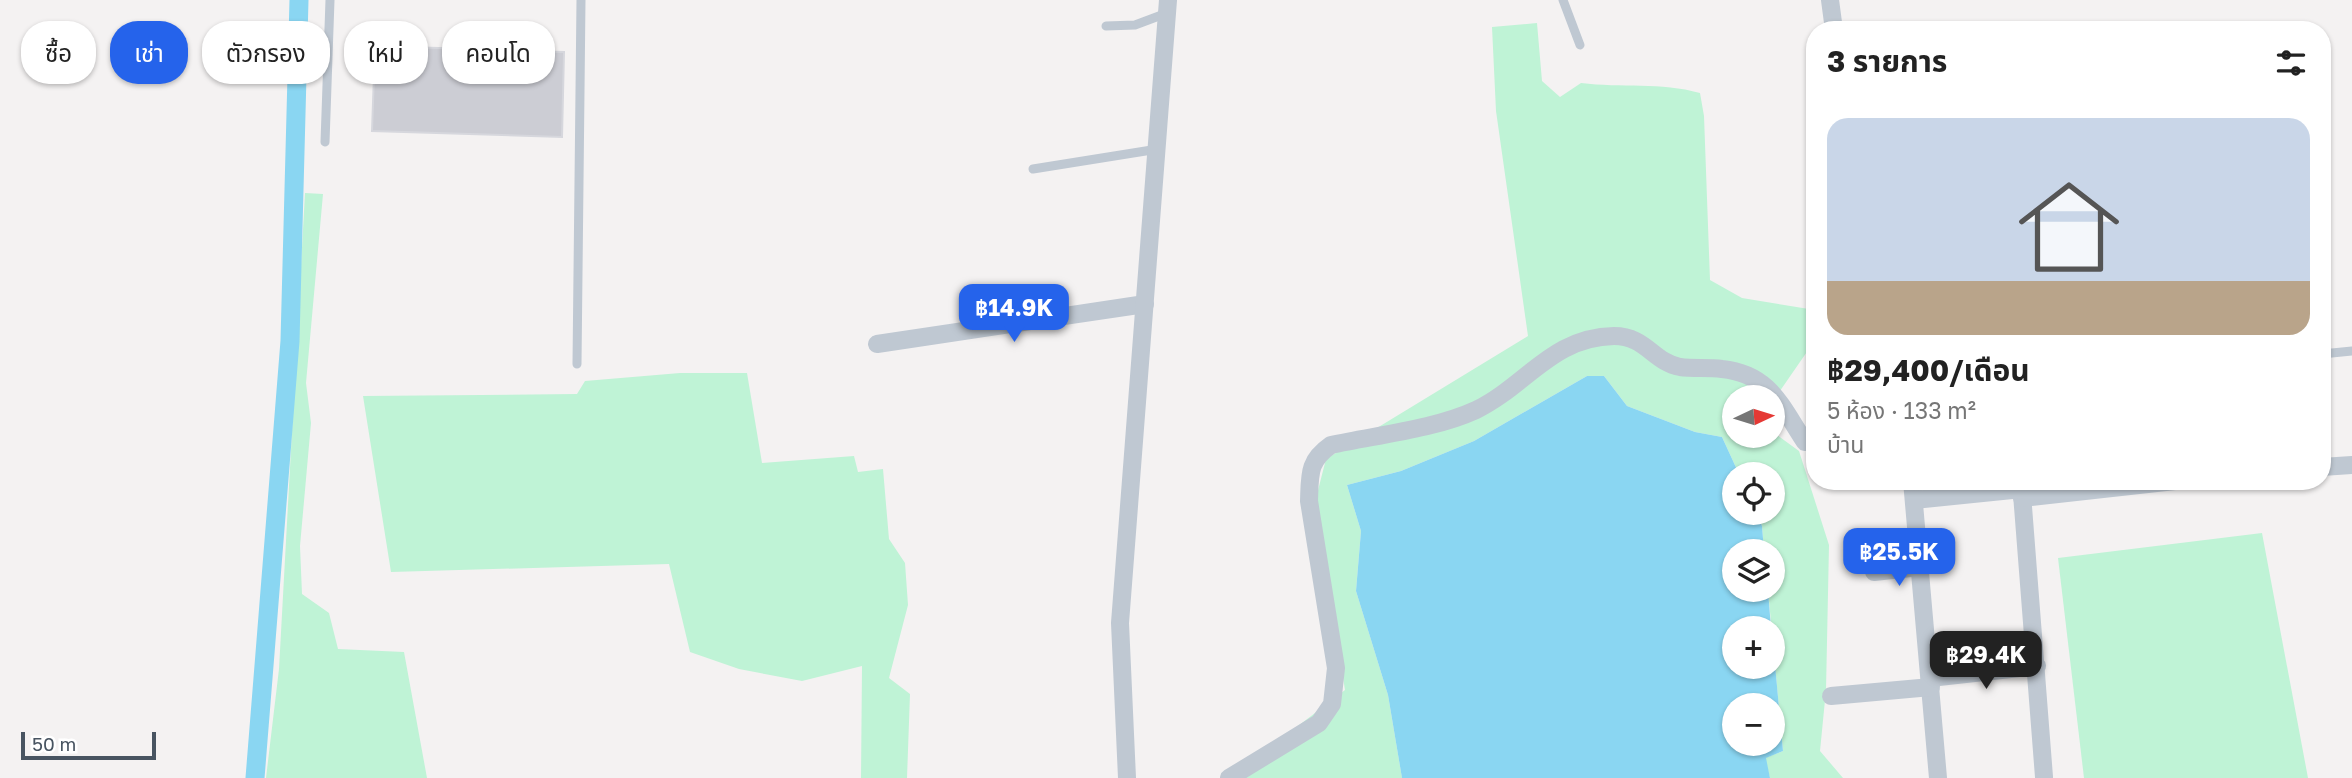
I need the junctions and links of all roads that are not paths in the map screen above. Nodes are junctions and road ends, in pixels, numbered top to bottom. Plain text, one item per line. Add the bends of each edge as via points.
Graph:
1 (330, 0) edge
2 (581, 0) edge
3 (1563, 0) edge
4 (1830, 0) edge
5 (1167, 6) edge
6 (1834, 21) edge
7 (1106, 26) dead end
8 (1580, 45) dead end
9 (326, 142) dead end
10 (1158, 149) junction
11 (1033, 169) dead end
12 (1145, 304) junction
13 (877, 344) dead end
14 (2352, 352) edge
15 (2331, 353) edge
16 (577, 364) dead end
17 (1805, 442) dead end
18 (2352, 465) edge
19 (2331, 466) edge
20 (1913, 490) edge
21 (2012, 490) edge
22 (2022, 490) edge
23 (1914, 500) junction
24 (1920, 567) junction
25 (1874, 572) dead end
26 (2037, 666) junction
27 (1931, 683) junction
28 (1831, 696) dead end
29 (2044, 777) edge
30 (1127, 778) edge
31 (1229, 778) edge
32 (1938, 778) edge

1 - 9 lane
2 - 16 lane
3 - 8 lane
4 - 6 street
5 - 7 lane via 1135,25
5 - 10 street
10 - 11 lane
10 - 12 street
12 - 13 street
12 - 30 street via 1120,623
14 - 15 lane
17 - 31 street via 1764,382 1745,373 1675,366 1639,340 1615,336 1583,341 1552,354 1498,396 1456,418 1331,445 1317,456 1310,473 1309,501 1336,668 1332,704 1319,723
18 - 19 street
20 - 23 street
21 - 23 street
22 - 26 street
23 - 24 street
24 - 25 street
24 - 27 street
26 - 27 street
26 - 29 street
27 - 28 street
27 - 32 street

